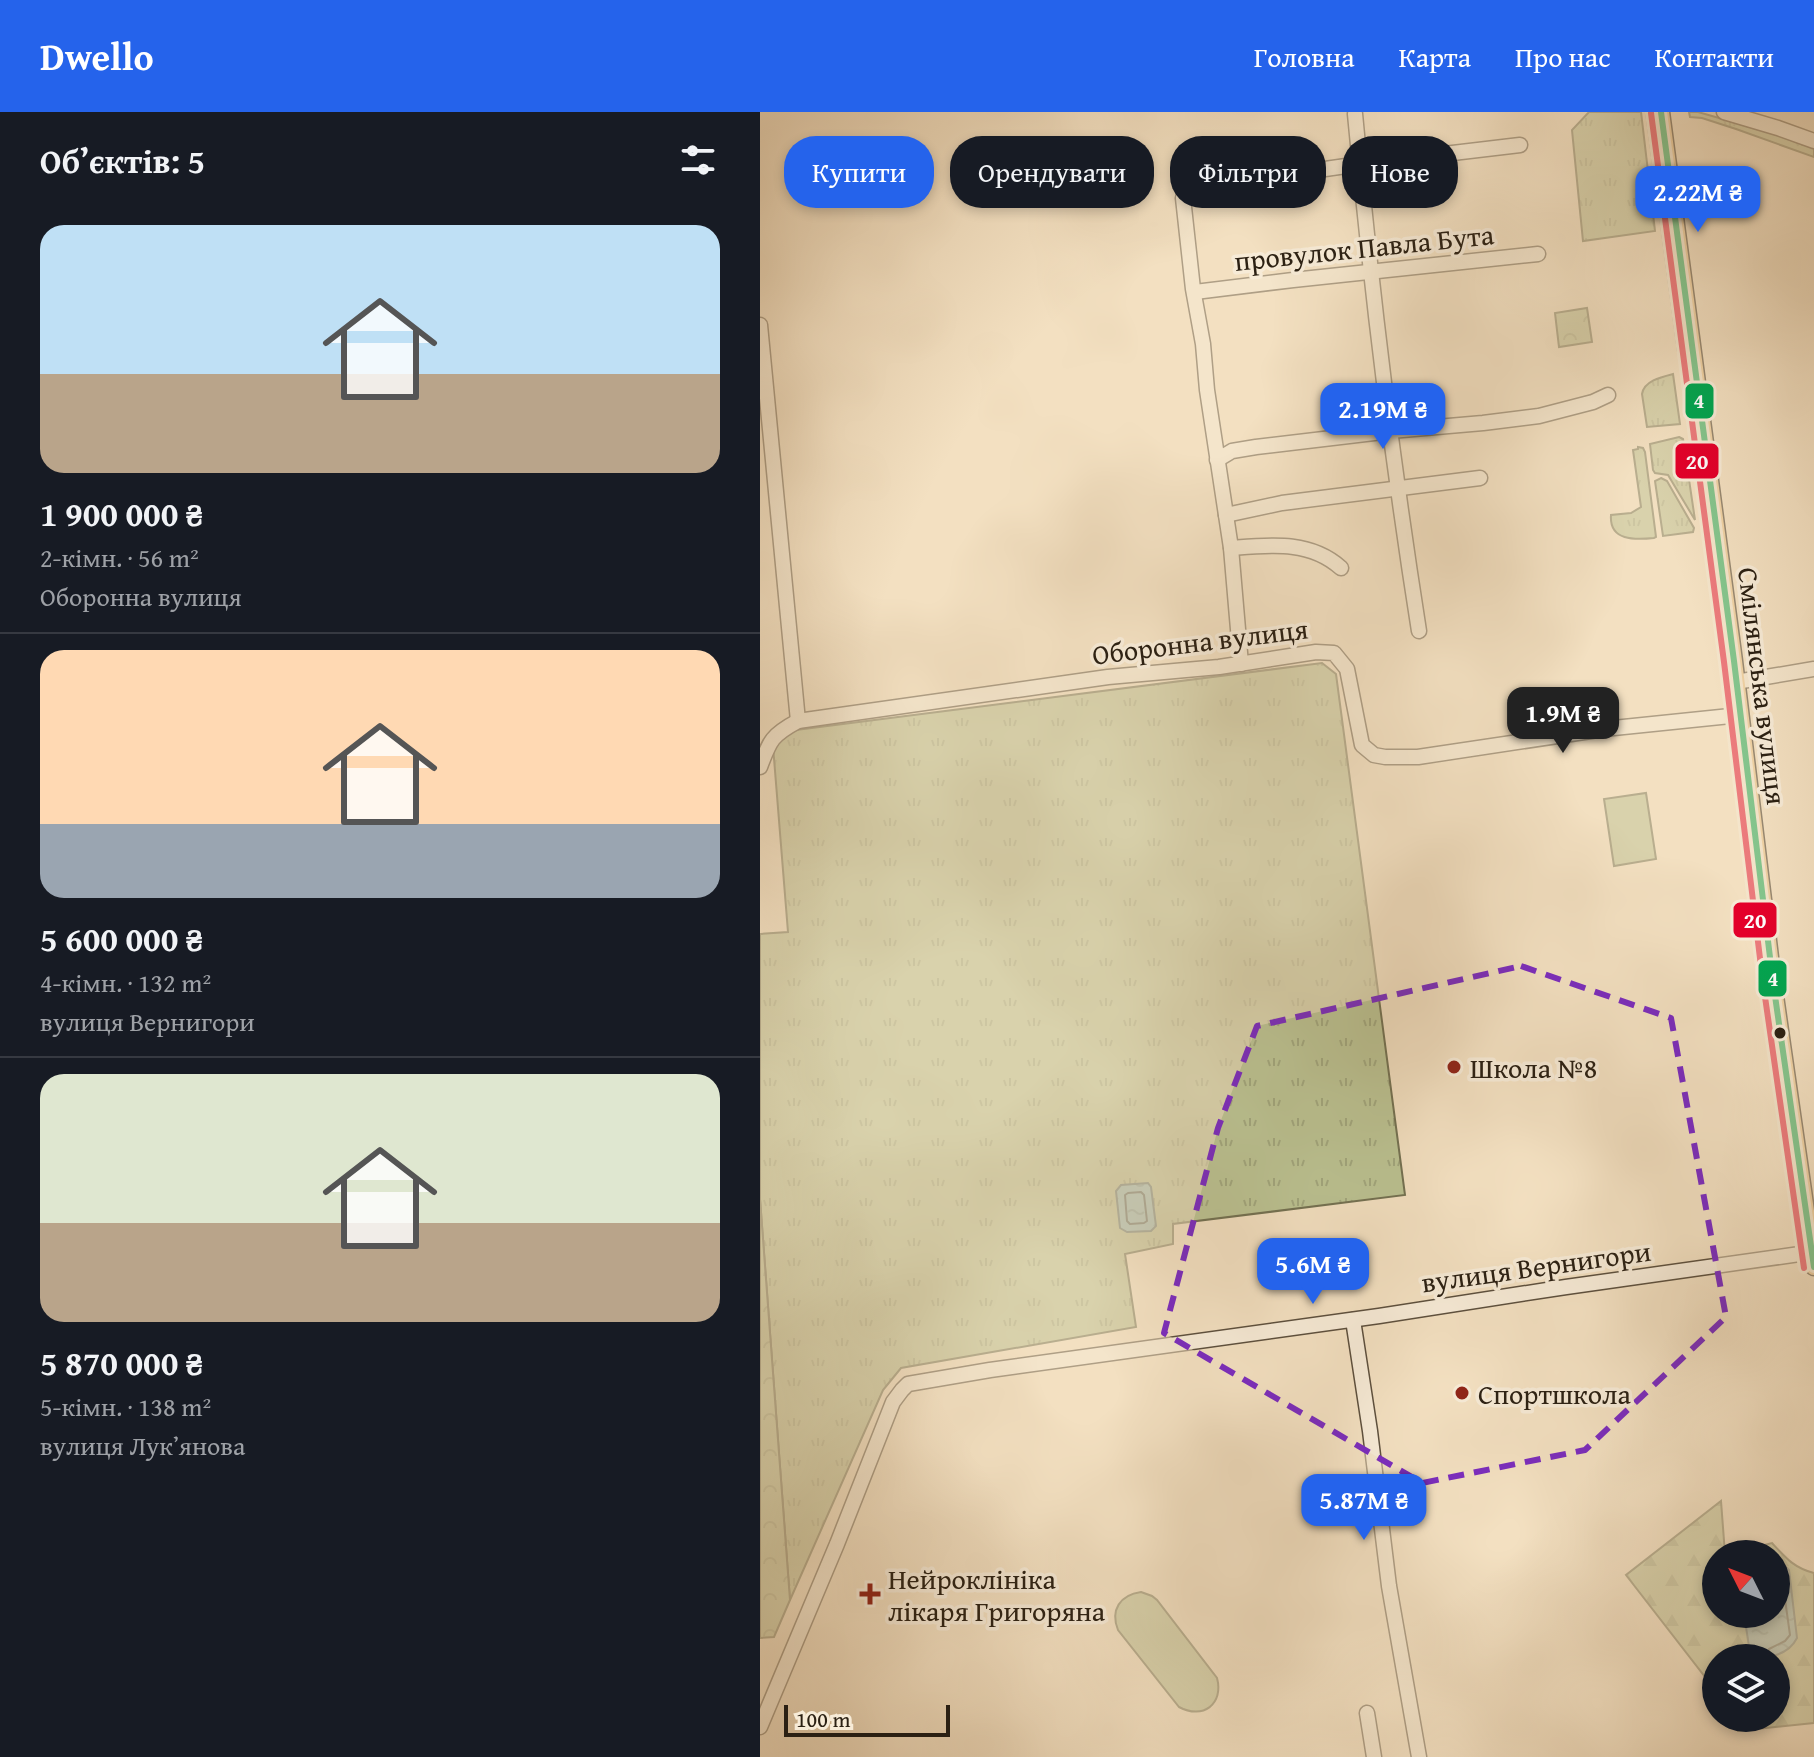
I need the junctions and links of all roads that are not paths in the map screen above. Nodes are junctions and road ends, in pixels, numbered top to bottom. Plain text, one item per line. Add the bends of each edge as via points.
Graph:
1 (1661, 112) edge
2 (1724, 112) edge
3 (1355, 114) edge
4 (1357, 136) edge
5 (1814, 141) edge
6 (1520, 145) dead end
7 (1458, 152) edge
8 (1184, 208) edge
9 (1365, 208) edge
10 (1538, 254) dead end
11 (1372, 272) junction
12 (1195, 292) junction
13 (760, 325) edge
14 (1608, 395) dead end
15 (1391, 431) junction
16 (1217, 460) junction
17 (1480, 478) dead end
18 (1398, 489) junction
19 (1226, 515) junction
20 (1231, 548) junction
21 (1341, 568) dead end
22 (1419, 631) dead end
23 (1241, 664) junction
24 (1814, 669) edge
25 (1736, 682) junction
26 (1740, 715) junction
27 (798, 721) junction
28 (760, 767) edge
29 (1813, 1257) edge
30 (1353, 1320) junction
31 (1367, 1713) dead end
32 (760, 1727) edge
33 (1374, 1757) edge
34 (1419, 1757) edge

1 - 25 main road, Смілянська вулиця
2 - 5 street
3 - 4 street
6 - 7 street
8 - 12 street
9 - 11 street
10 - 11 street, провулок Павла Бута
11 - 12 street, провулок Павла Бута
11 - 15 street
12 - 16 street
13 - 27 street
14 - 15 street via 1539,416
15 - 16 street via 1232,451
15 - 18 street
16 - 19 street
17 - 18 street
18 - 19 street
18 - 22 street
19 - 20 street
20 - 21 street via 1293,547 1322,553
20 - 23 street
23 - 26 street, Оборонна вулиця via 1334,653 1347,669 1362,745 1385,757
23 - 27 street, Оборонна вулиця via 1108,677
24 - 25 street
25 - 26 main road, Смілянська вулиця
26 - 29 main road, Смілянська вулиця
27 - 28 street via 769,742
29 - 30 street, вулиця Вернигори
30 - 32 street, вулиця Вернигори via 908,1384 897,1395
30 - 34 street via 1389,1586
31 - 33 street

